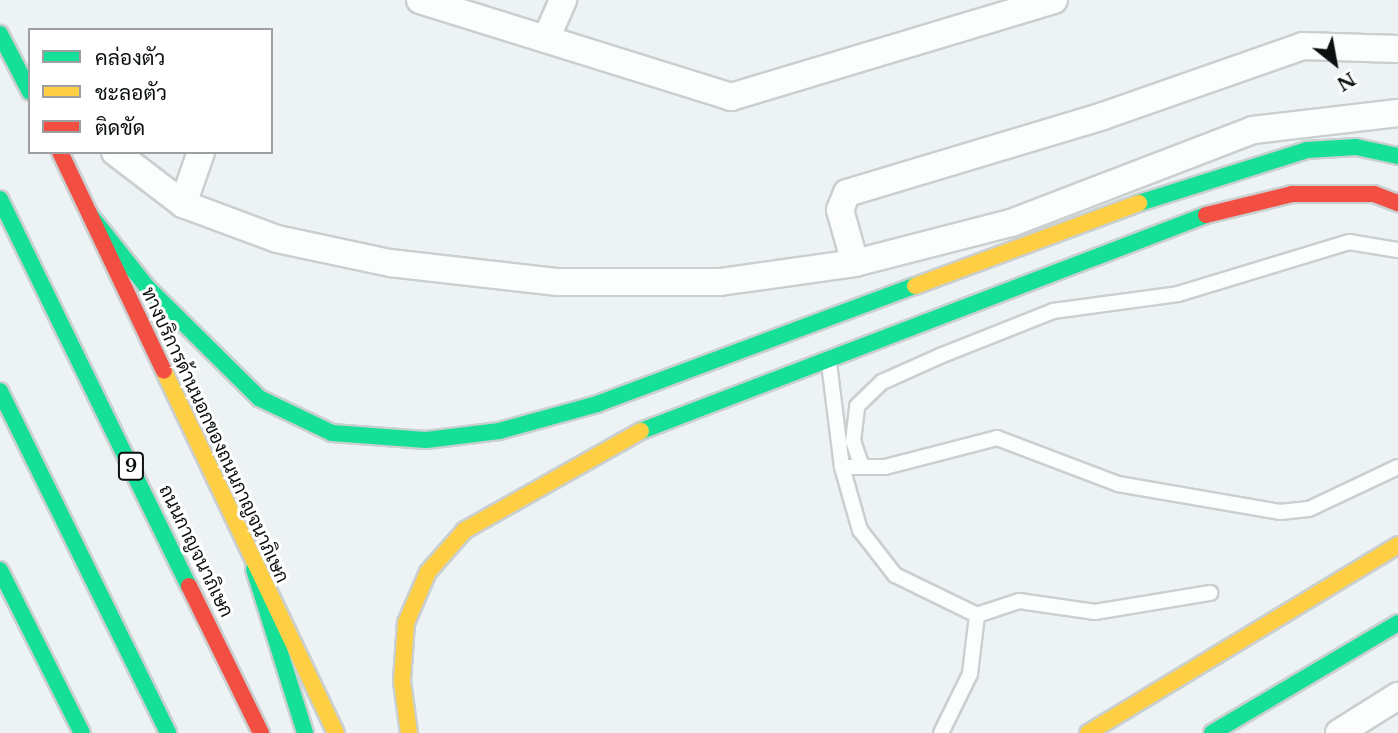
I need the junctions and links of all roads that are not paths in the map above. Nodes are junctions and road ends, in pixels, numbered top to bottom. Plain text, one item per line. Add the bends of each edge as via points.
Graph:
1 (420, 0) edge
2 (563, 0) edge
3 (1054, 0) edge
4 (546, 39) junction
5 (5, 43) edge
6 (1398, 49) edge
7 (28, 69) edge
8 (28, 88) edge
9 (1398, 113) edge
10 (61, 154) edge
11 (118, 154) edge
12 (200, 154) edge
13 (1398, 156) edge
14 (0, 199) edge
15 (1398, 203) edge
16 (183, 204) junction
17 (90, 215) junction
18 (1398, 250) edge
19 (855, 263) junction
20 (828, 363) junction
21 (0, 391) edge
22 (842, 467) junction
23 (862, 467) junction
24 (1398, 467) edge
25 (1398, 545) edge
26 (254, 569) junction
27 (0, 570) edge
28 (1210, 593) dead end
29 (977, 615) junction
30 (1398, 623) edge
31 (1398, 696) edge
32 (82, 733) edge
33 (168, 733) edge
34 (261, 733) edge
35 (304, 733) edge
36 (336, 733) edge
37 (409, 733) edge
38 (942, 733) edge
39 (1088, 733) edge
40 (1212, 733) edge
41 (1339, 733) edge

1 - 4 street
2 - 4 street
3 - 4 street via 743,97 711,93
5 - 7 street
5 - 8 main road
6 - 19 street via 1303,46 1103,116 847,193 840,210
9 - 19 street via 1253,130 1011,223
10 - 17 main road, ทางบริการด้านนอกของถนนกาญจนาภิเษก
11 - 16 street
12 - 16 street
13 - 17 main road via 1356,147 1307,150 1219,173 597,404 499,431 426,440 332,433 259,398 147,287
14 - 34 main road, ถนนกาญจนาภิเษก / 9
15 - 20 main road via 1374,194 1292,194 1199,217
16 - 19 street via 277,240 390,263 558,282 720,282
17 - 26 main road, ทางบริการด้านนอกของถนนกาญจนาภิเษก
18 - 23 lane via 1349,242 1178,294 1053,311 940,356 881,382 857,406 853,441
20 - 22 lane
20 - 37 main road via 610,443 465,530 428,572 406,623 402,681
21 - 33 main road
22 - 23 lane
22 - 29 lane via 860,530 876,558 905,581
23 - 24 lane via 998,438 1118,484 1280,512 1309,509
25 - 39 main road
26 - 35 main road
26 - 36 main road, ทางบริการด้านนอกของถนนกาญจนาภิเษก
27 - 32 main road
28 - 29 lane via 1095,612 1019,601
29 - 38 lane via 970,674
30 - 40 main road
31 - 41 street

